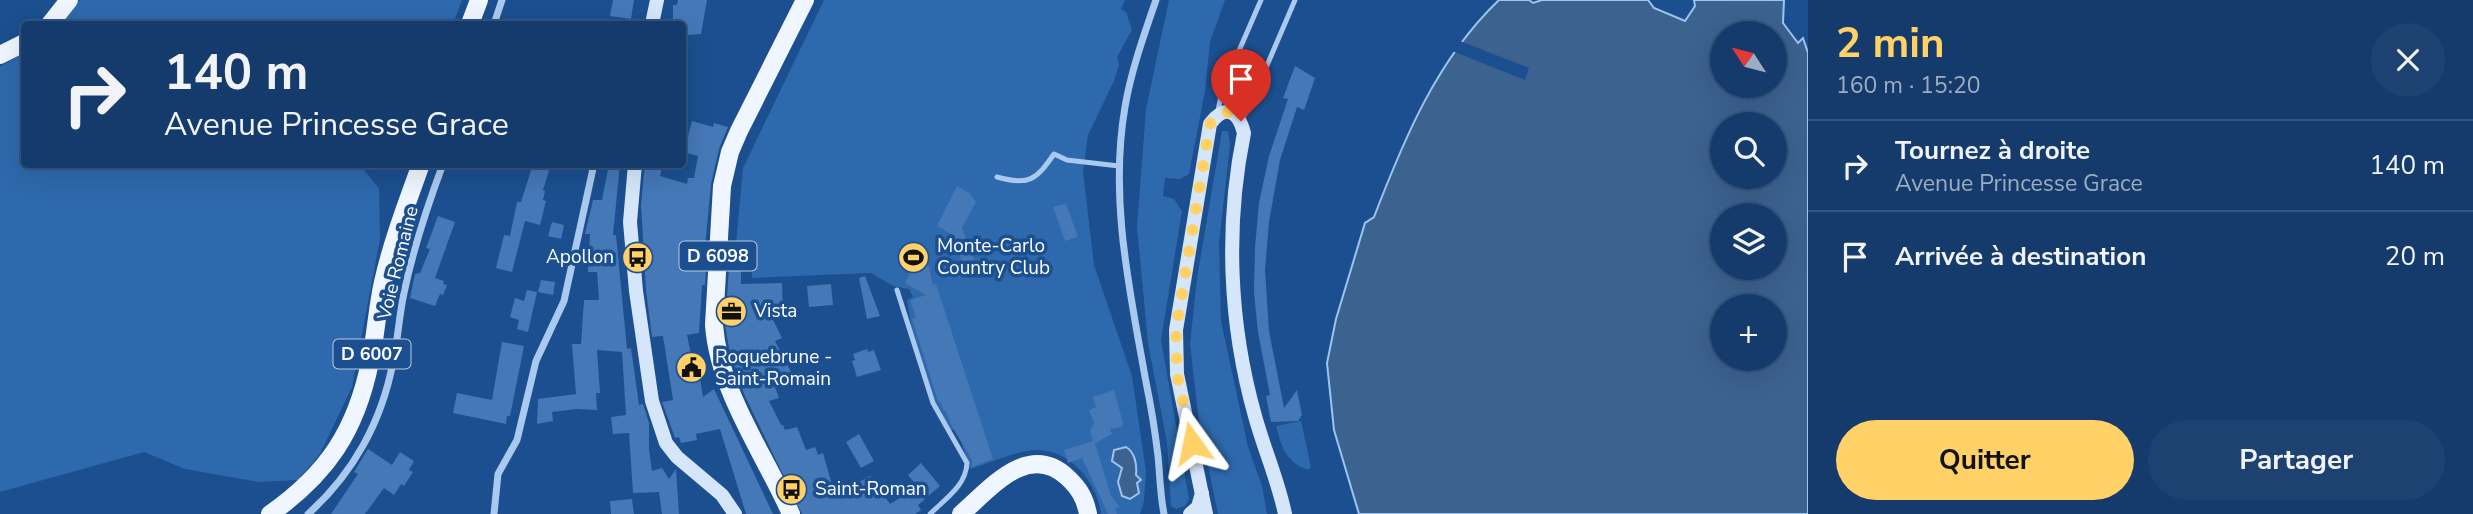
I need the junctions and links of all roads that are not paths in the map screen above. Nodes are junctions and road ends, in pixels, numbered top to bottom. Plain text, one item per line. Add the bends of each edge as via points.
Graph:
1 (69, 0) edge
2 (479, 0) edge
3 (502, 0) edge
4 (657, 0) edge
5 (805, 0) edge
6 (1156, 0) edge
7 (1261, 0) edge
8 (1295, 0) edge
9 (52, 21) edge
10 (471, 21) edge
11 (495, 21) edge
12 (653, 21) edge
13 (21, 44) edge
14 (0, 55) edge
15 (1217, 114) junction
16 (1241, 121) junction
17 (1119, 166) junction
18 (420, 168) edge
19 (442, 168) edge
20 (593, 168) edge
21 (635, 168) edge
22 (998, 177) dead end
23 (897, 290) dead end
24 (1202, 488) junction
25 (285, 508) edge
26 (270, 514) edge
27 (308, 514) edge
28 (494, 514) edge
29 (735, 514) edge
30 (791, 514) edge
31 (930, 514) edge
32 (961, 514) edge
33 (1088, 514) edge
34 (1164, 514) edge
35 (1190, 514) edge
36 (1206, 514) edge
37 (1285, 514) edge

1 - 9 main road
2 - 10 main road
3 - 11 street
4 - 12 street
5 - 30 main road, D 6098 via 725,168 715,325 726,380
6 - 17 street via 1124,108
7 - 15 lane via 1222,90
8 - 16 lane
13 - 14 main road
15 - 16 street via 1231,112
15 - 24 street via 1210,124 1176,330 1177,374
16 - 37 street via 1244,133 1232,221 1236,318 1254,415
17 - 22 lane via 1067,160 1054,154 1029,181
17 - 34 street via 1126,263
18 - 25 main road, D 6007 via 382,284 360,402 329,462
19 - 27 street, Voie Romaine via 409,270 380,411 343,477
20 - 28 street via 564,301 536,360 517,440 498,474
21 - 29 street via 630,222 652,401 666,443 722,495
23 - 31 lane via 933,403 967,463 964,480
24 - 35 street via 1200,502
24 - 36 street
25 - 26 main road, D 6007
32 - 33 main road via 1006,475 1036,463 1053,467 1070,480 1085,498

